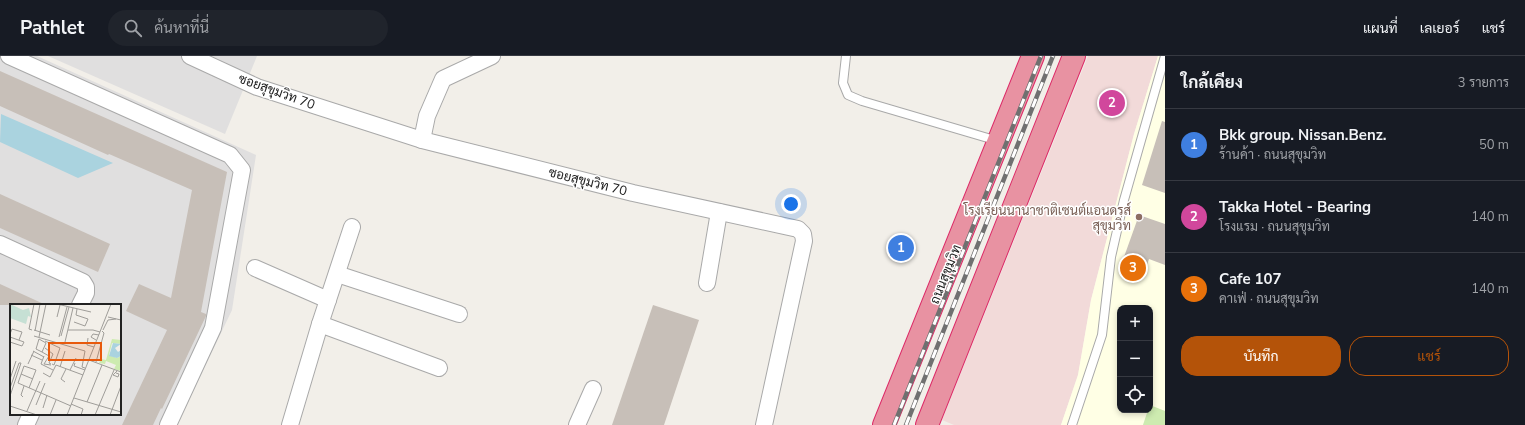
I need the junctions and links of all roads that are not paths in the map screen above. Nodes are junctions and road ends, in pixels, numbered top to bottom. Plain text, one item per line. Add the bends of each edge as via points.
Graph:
1 (8, 56) edge
2 (190, 56) edge
3 (492, 56) edge
4 (846, 56) edge
5 (1033, 56) edge
6 (1074, 56) edge
7 (1165, 56) edge
8 (422, 140) junction
9 (998, 141) junction
10 (719, 212) junction
11 (352, 228) dead end
12 (0, 244) edge
13 (255, 268) dead end
14 (337, 274) junction
15 (707, 283) dead end
16 (328, 300) junction
17 (80, 304) edge
18 (459, 314) dead end
19 (320, 324) junction
20 (439, 368) dead end
21 (593, 389) dead end
22 (31, 415) edge
23 (26, 425) edge
24 (168, 425) edge
25 (290, 425) edge
26 (577, 425) edge
27 (764, 425) edge
28 (884, 425) edge
29 (928, 425) edge
30 (1072, 425) edge

1 - 24 street via 230,156 242,170 213,328
2 - 8 street, ซอยสุขุมวิท 70 via 257,87
3 - 8 street via 443,79 427,116
4 - 9 lane via 843,84 848,95
5 - 9 highway, ถนนสุขุมวิท
6 - 29 highway
7 - 30 lane via 1124,200 1111,257 1102,335
8 - 10 street, ซอยสุขุมวิท 70
9 - 28 highway, ถนนสุขุมวิท
10 - 15 street
10 - 27 street, ซอยสุขุมวิท 70 via 798,229 803,234 804,242
11 - 14 street
12 - 17 street via 83,282 86,293
13 - 16 street
14 - 16 street
14 - 18 street
16 - 19 street
19 - 20 street
19 - 25 street
21 - 26 street
22 - 23 street

